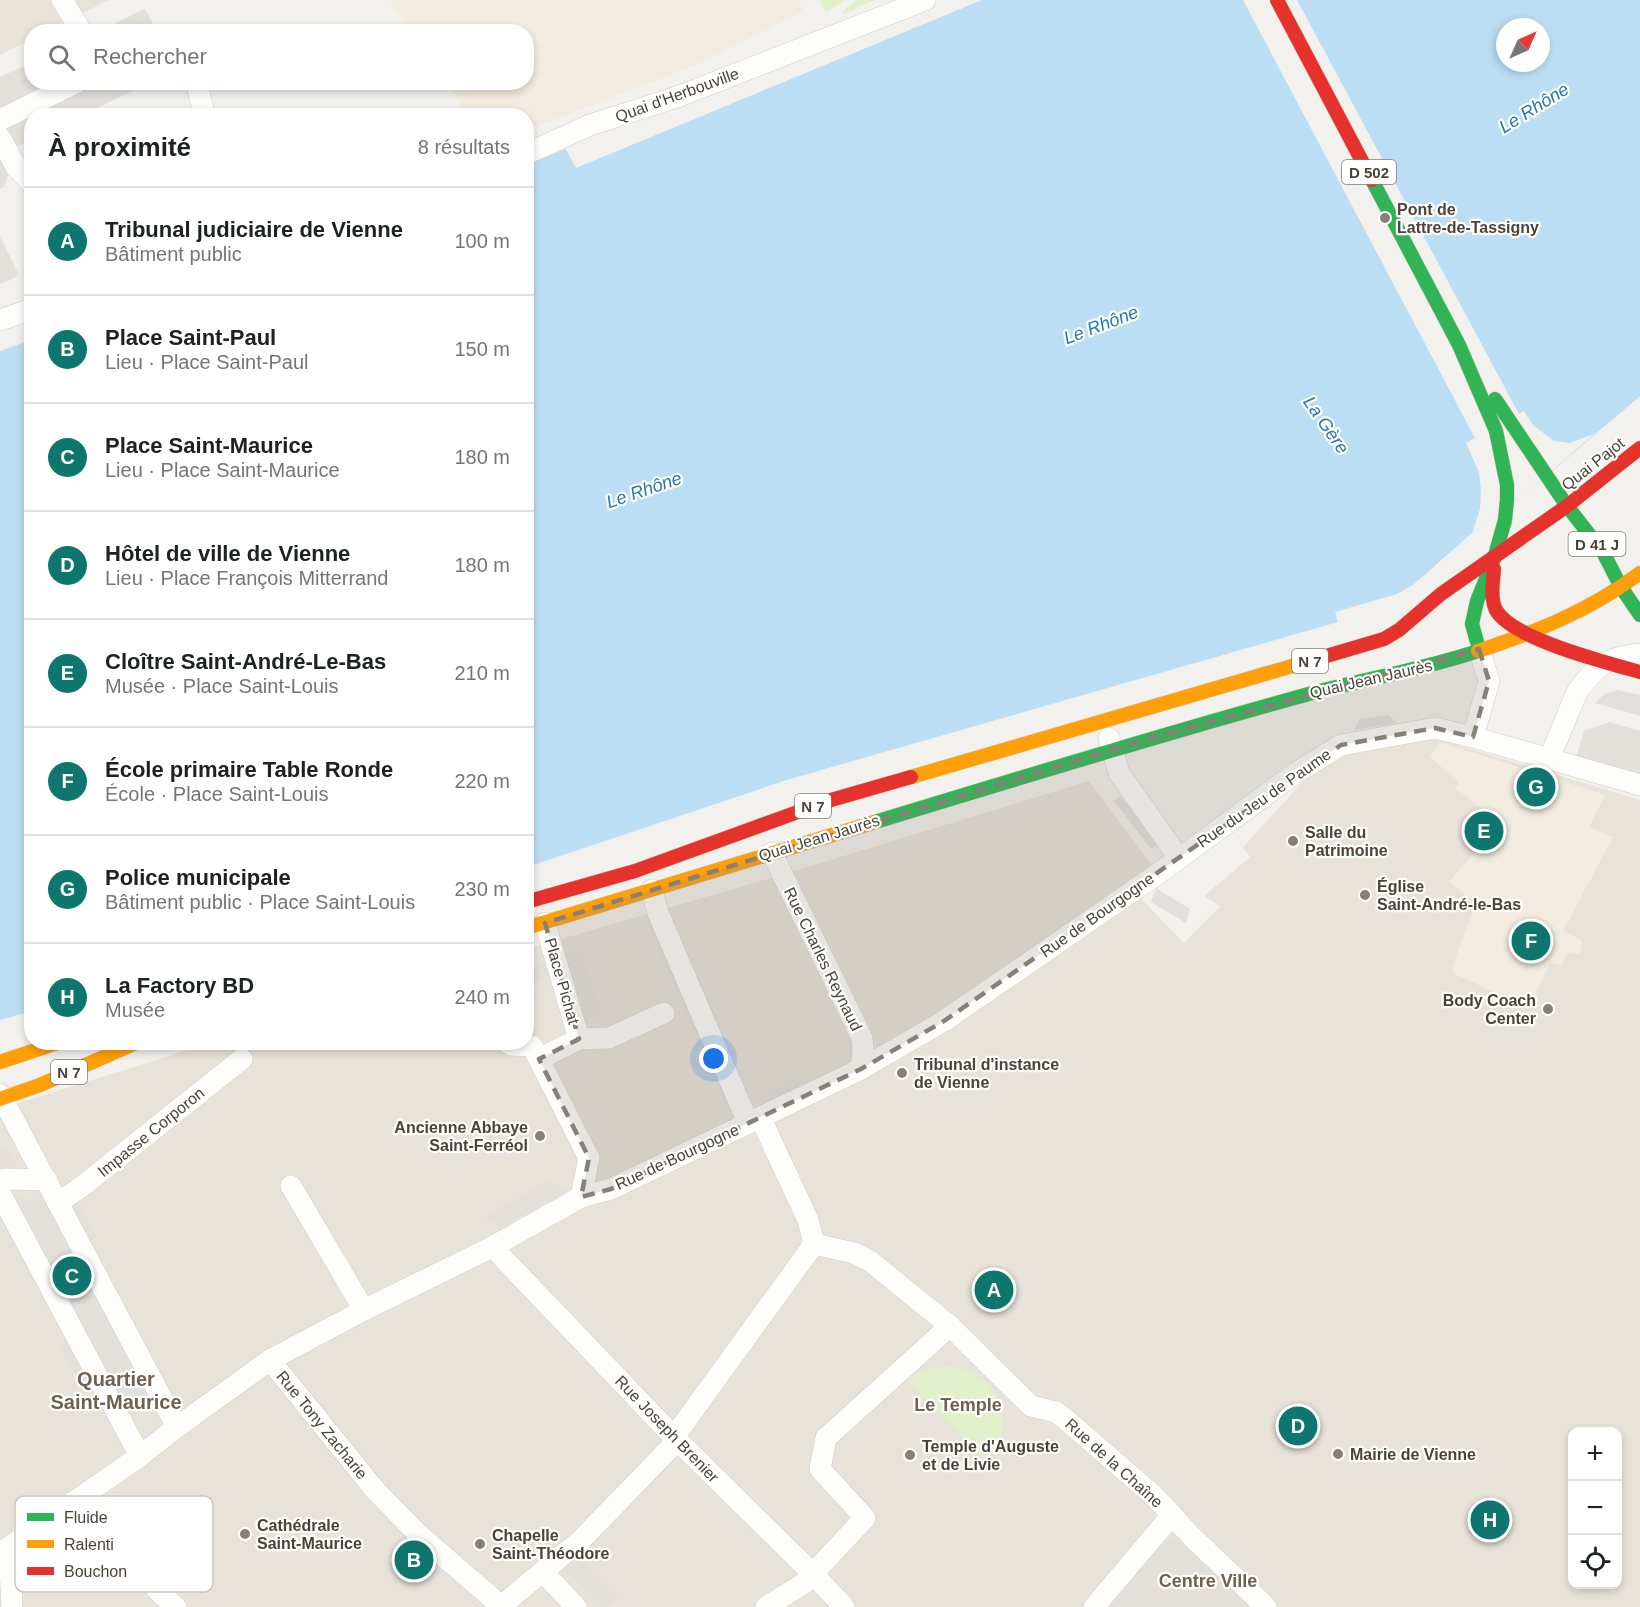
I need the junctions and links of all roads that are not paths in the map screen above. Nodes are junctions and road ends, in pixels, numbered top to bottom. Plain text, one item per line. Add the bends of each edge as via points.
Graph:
1 (62, 0) edge
2 (925, 0) edge
3 (1277, 0) edge
4 (77, 24) edge
5 (61, 90) edge
6 (198, 90) edge
7 (24, 108) edge
8 (24, 108) edge
9 (203, 108) edge
10 (0, 120) edge
11 (0, 137) edge
12 (534, 150) edge
13 (24, 176) edge
14 (24, 312) edge
15 (0, 320) edge
16 (1459, 345) junction
17 (1640, 448) edge
18 (1566, 506) junction
19 (1494, 559) junction
20 (1640, 573) edge
21 (1621, 587) junction
22 (1640, 615) edge
23 (1529, 634) junction
24 (1479, 649) junction
25 (1640, 654) edge
26 (1604, 661) junction
27 (1640, 672) edge
28 (1104, 720) junction
29 (1473, 737) junction
30 (1113, 749) junction
31 (1549, 759) junction
32 (1640, 785) edge
33 (772, 853) junction
34 (1172, 863) junction
35 (652, 890) junction
36 (534, 900) edge
37 (536, 926) edge
38 (664, 1012) dead end
39 (579, 1039) junction
40 (36, 1050) edge
41 (120, 1050) edge
42 (529, 1050) edge
43 (536, 1052) junction
44 (242, 1059) dead end
45 (0, 1062) edge
46 (861, 1069) junction
47 (1, 1097) edge
48 (754, 1120) junction
49 (47, 1180) junction
50 (0, 1182) edge
51 (291, 1186) dead end
52 (0, 1193) edge
53 (581, 1197) junction
54 (58, 1203) junction
55 (814, 1244) junction
56 (494, 1246) junction
57 (364, 1310) junction
58 (950, 1326) junction
59 (270, 1360) junction
60 (177, 1427) junction
61 (674, 1437) junction
62 (140, 1456) junction
63 (83, 1496) edge
64 (1172, 1515) junction
65 (5, 1550) edge
66 (543, 1572) junction
67 (813, 1574) junction
68 (159, 1592) edge
69 (501, 1606) edge
70 (12, 1607) edge
71 (176, 1607) edge
72 (576, 1607) edge
73 (766, 1607) edge
74 (844, 1607) edge
75 (1094, 1607) edge
76 (1266, 1607) edge

1 - 4 street
2 - 12 street, Quai d'Herbouville via 677,97 590,125
3 - 16 main road, D 502
5 - 8 street
6 - 9 street
7 - 10 street
11 - 13 street
14 - 15 street
16 - 18 main road, D 502
16 - 19 main road, D 502 via 1496,431 1507,485 1505,520
17 - 18 main road, Quai Pajot / N 7
18 - 19 main road, N 7
18 - 21 main road, D 41 J via 1603,552
19 - 23 main road via 1492,594 1498,614
19 - 24 main road via 1472,624
19 - 28 main road, Quai Jean Jaurès / N 7 via 1384,639
20 - 21 main road, N 7
21 - 22 main road
21 - 23 main road, Quai Jean Jaurès / N 7 via 1589,607
23 - 24 main road, Quai Jean Jaurès / N 7
23 - 26 main road
24 - 29 street via 1489,681
24 - 30 main road, Quai Jean Jaurès / N 7 via 1448,661 1332,687
25 - 26 street
26 - 27 main road
26 - 31 street via 1576,692
28 - 30 street
28 - 36 main road, Quai Jean Jaurès / N 7 via 831,800 635,871
29 - 31 street, Rue du Jeu de Paume
29 - 34 street, Rue du Jeu de Paume via 1435,728 1341,746 1297,772
30 - 33 main road, Quai Jean Jaurès / N 7
30 - 34 street via 1119,773
31 - 32 street, Rue du Jeu de Paume
33 - 35 main road, Quai Jean Jaurès / N 7
33 - 46 street, Rue Charles Reynaud via 862,1038
34 - 46 street, Rue de Bourgogne via 944,1021
35 - 37 main road, Quai Jean Jaurès / N 7
35 - 48 street via 660,920
37 - 39 street, Place Pichat
38 - 39 street via 609,1038
39 - 43 street
40 - 45 main road, N 7
41 - 47 main road, N 7 via 40,1085
42 - 43 street
43 - 53 street via 589,1158
44 - 54 street, Impasse Corporon
46 - 48 street, Rue de Bourgogne
47 - 49 street
48 - 53 street, Rue de Bourgogne via 611,1189
48 - 55 street via 808,1220
49 - 50 street
49 - 54 street
51 - 57 street
52 - 62 street
53 - 56 street, Rue de Bourgogne
54 - 60 street
55 - 58 street via 854,1253 870,1262
55 - 61 street
56 - 57 street, Rue de Bourgogne
56 - 61 street, Rue Joseph Brenier
57 - 59 street, Rue de Bourgogne
58 - 64 street, Rue de la Chaîne via 1031,1406 1056,1412
58 - 67 street via 826,1438 820,1468 865,1518
59 - 60 street, Rue de Bourgogne
59 - 69 street, Rue Tony Zacharie via 375,1490 418,1534
60 - 62 street, Rue de Bourgogne
61 - 66 street via 671,1447 590,1532
61 - 67 street, Rue Joseph Brenier
62 - 63 street, Rue de Bourgogne
64 - 75 street
64 - 76 street, Rue de la Chaîne
65 - 70 street
66 - 69 street
66 - 72 street
67 - 73 street
67 - 74 street, Rue Joseph Brenier
68 - 71 street

